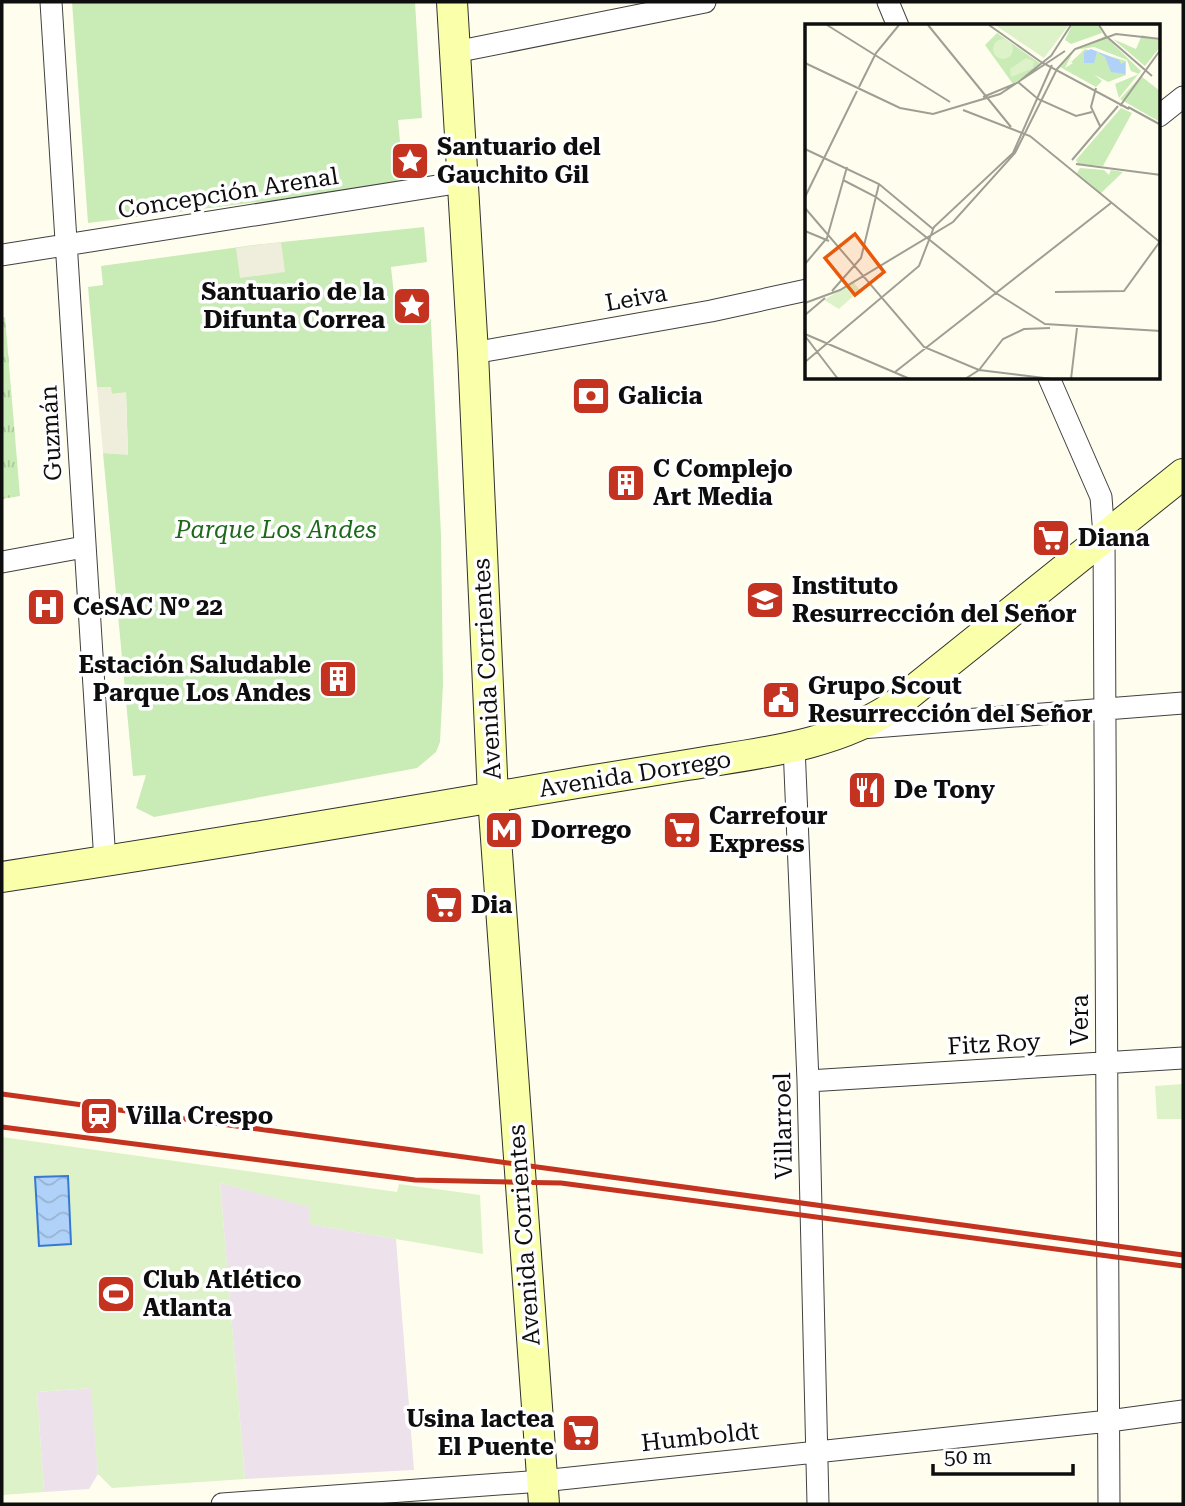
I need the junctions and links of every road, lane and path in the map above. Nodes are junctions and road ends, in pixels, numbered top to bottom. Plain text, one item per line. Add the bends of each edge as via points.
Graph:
1 (51, 2) edge
2 (452, 2) edge
3 (705, 2) edge
4 (888, 2) edge
5 (897, 24) edge
6 (455, 52) junction
7 (1183, 97) edge
8 (1160, 115) edge
9 (463, 182) junction
10 (66, 245) junction
11 (2, 256) edge
12 (805, 290) edge
13 (472, 353) junction
14 (1050, 380) edge
15 (1183, 474) edge
16 (1104, 536) junction
17 (84, 547) junction
18 (2, 562) edge
19 (1183, 703) edge
20 (1104, 710) junction
21 (855, 729) junction
22 (794, 746) junction
23 (493, 797) junction
24 (105, 862) junction
25 (2, 877) edge
26 (1183, 1058) edge
27 (1107, 1063) junction
28 (808, 1081) junction
29 (1183, 1411) edge
30 (1109, 1421) junction
31 (817, 1451) junction
32 (543, 1492) edge
33 (222, 1504) edge
34 (818, 1504) edge
35 (1109, 1504) edge

1 - 10 street, Guzmán
2 - 6 main road, Avenida Corrientes
3 - 6 street
4 - 5 street
6 - 9 main road, Avenida Corrientes
7 - 8 street
9 - 10 street, Concepción Arenal
9 - 13 main road, Avenida Corrientes
10 - 11 street, Concepción Arenal
10 - 17 street, Guzmán
12 - 13 street, Leiva via 710,312
13 - 23 main road, Avenida Corrientes
14 - 16 street, Vera via 1101,497
15 - 16 main road, Avenida Dorrego
16 - 20 street, Vera
16 - 21 main road, Avenida Dorrego via 894,706
17 - 18 street
17 - 24 street, Guzmán
19 - 20 street
20 - 21 street
20 - 27 street, Vera
21 - 22 main road, Avenida Dorrego
22 - 23 main road, Avenida Dorrego
22 - 28 street, Villarroel
23 - 24 main road, Avenida Dorrego
23 - 32 main road, Avenida Corrientes
24 - 25 main road, Avenida Dorrego
26 - 27 street, Fitz Roy
27 - 28 street, Fitz Roy
27 - 30 street, Vera
28 - 31 street, Villarroel
29 - 30 street, Humboldt
30 - 31 street, Humboldt
30 - 35 street, Vera
31 - 32 street, Humboldt
31 - 34 street, Villarroel
32 - 33 street, Humboldt

